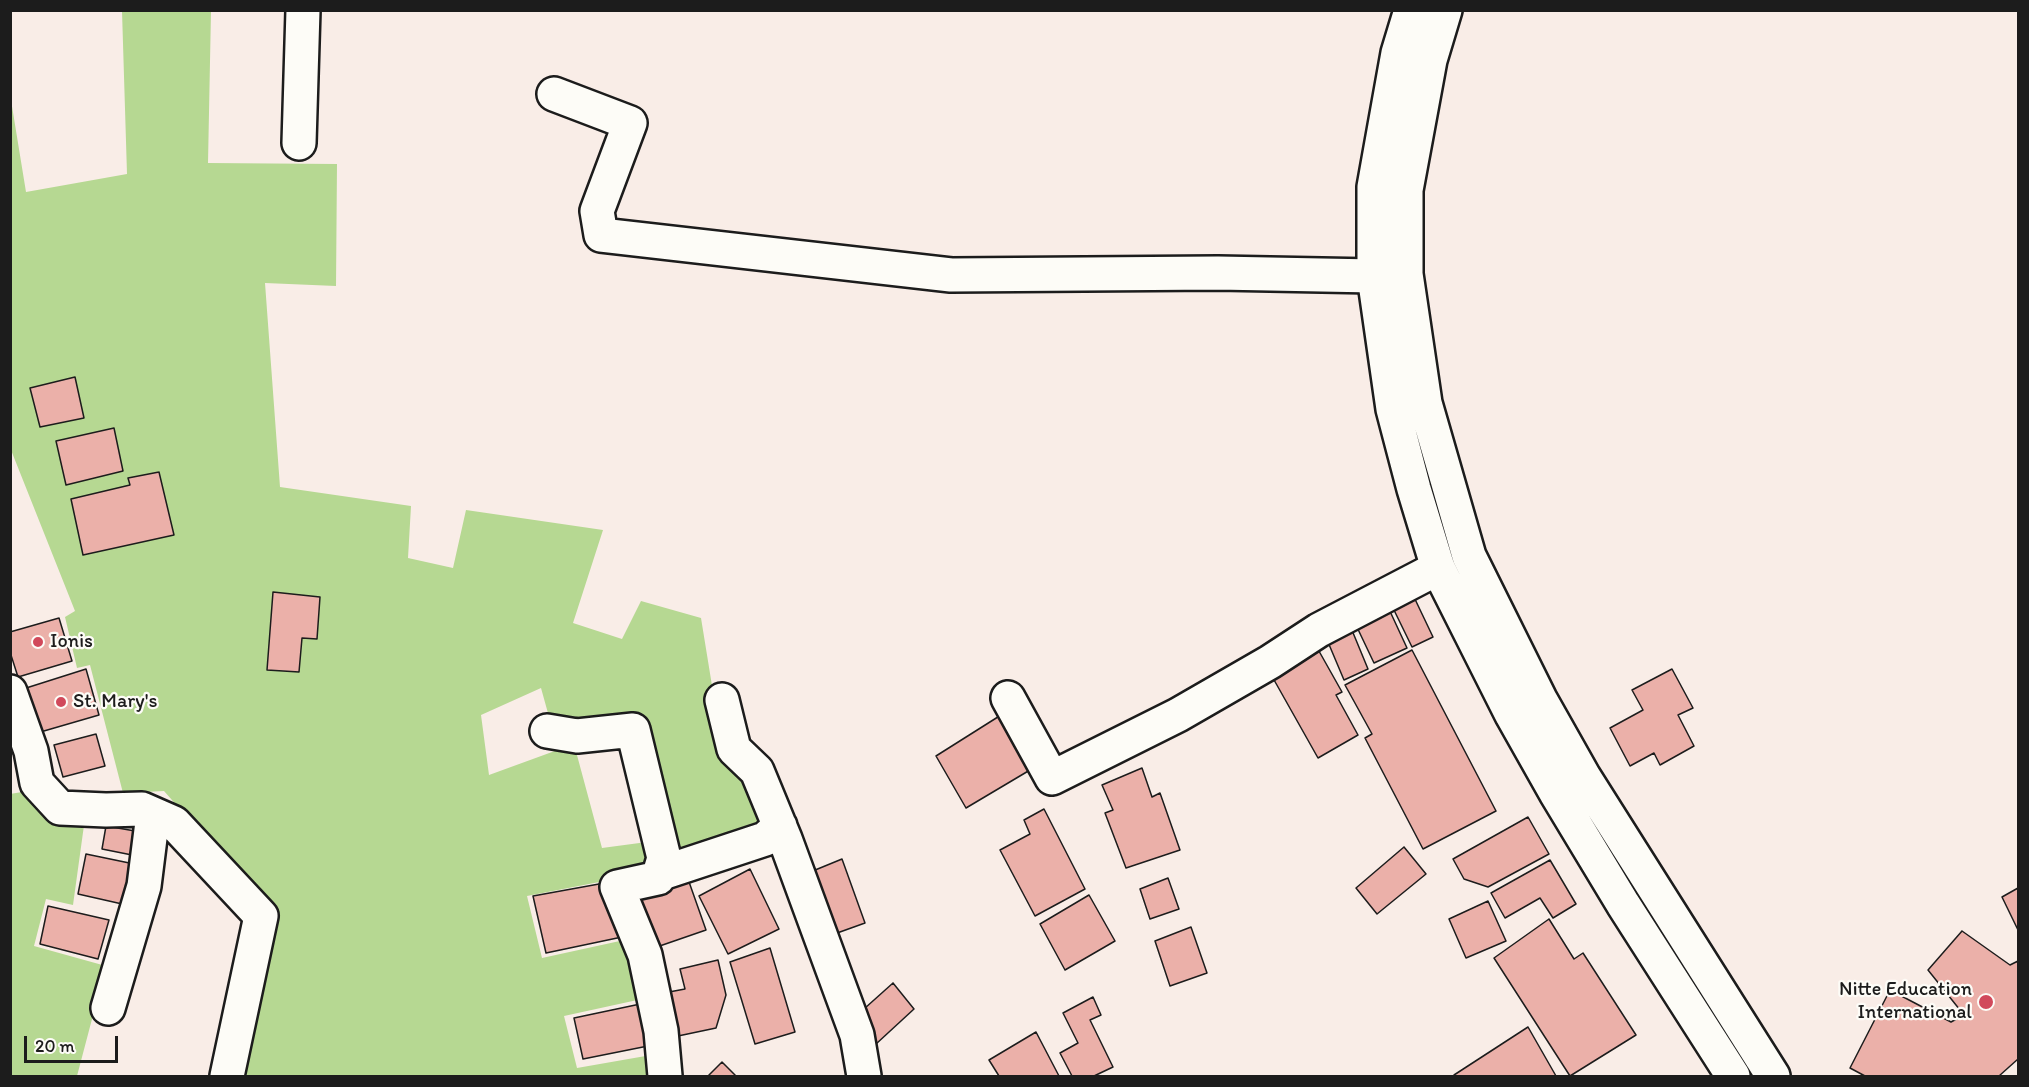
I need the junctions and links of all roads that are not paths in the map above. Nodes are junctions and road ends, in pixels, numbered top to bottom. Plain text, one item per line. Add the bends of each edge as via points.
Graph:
1 (303, 10) edge
2 (1411, 10) edge
3 (1446, 10) edge
4 (554, 94) dead end
5 (299, 142) dead end
6 (1374, 276) junction
7 (1438, 568) junction
8 (10, 692) edge
9 (1008, 698) dead end
10 (722, 700) dead end
11 (547, 731) dead end
12 (153, 813) junction
13 (780, 826) junction
14 (659, 874) junction
15 (108, 1008) dead end
16 (227, 1077) edge
17 (665, 1077) edge
18 (864, 1077) edge
19 (1733, 1077) edge
20 (1773, 1077) edge

1 - 5 main road
2 - 6 main road via 1398,53 1374,187
3 - 20 main road via 1430,60 1406,190 1406,274 1425,403 1462,534 1469,556 1540,699 1584,777
4 - 6 main road via 630,123 597,212 601,235 951,275
6 - 7 main road via 1393,410
7 - 9 main road via 1319,630 1178,716 1052,778
7 - 19 main road via 1556,793
8 - 12 main road via 37,783 60,808 142,809
10 - 13 main road via 734,749 757,771
11 - 14 main road via 577,736 633,730 664,858
12 - 15 main road via 144,886
12 - 16 main road via 174,823 261,916
13 - 14 main road via 765,839
13 - 18 main road via 857,1035
14 - 17 main road via 658,878 617,887 645,955 661,1031

